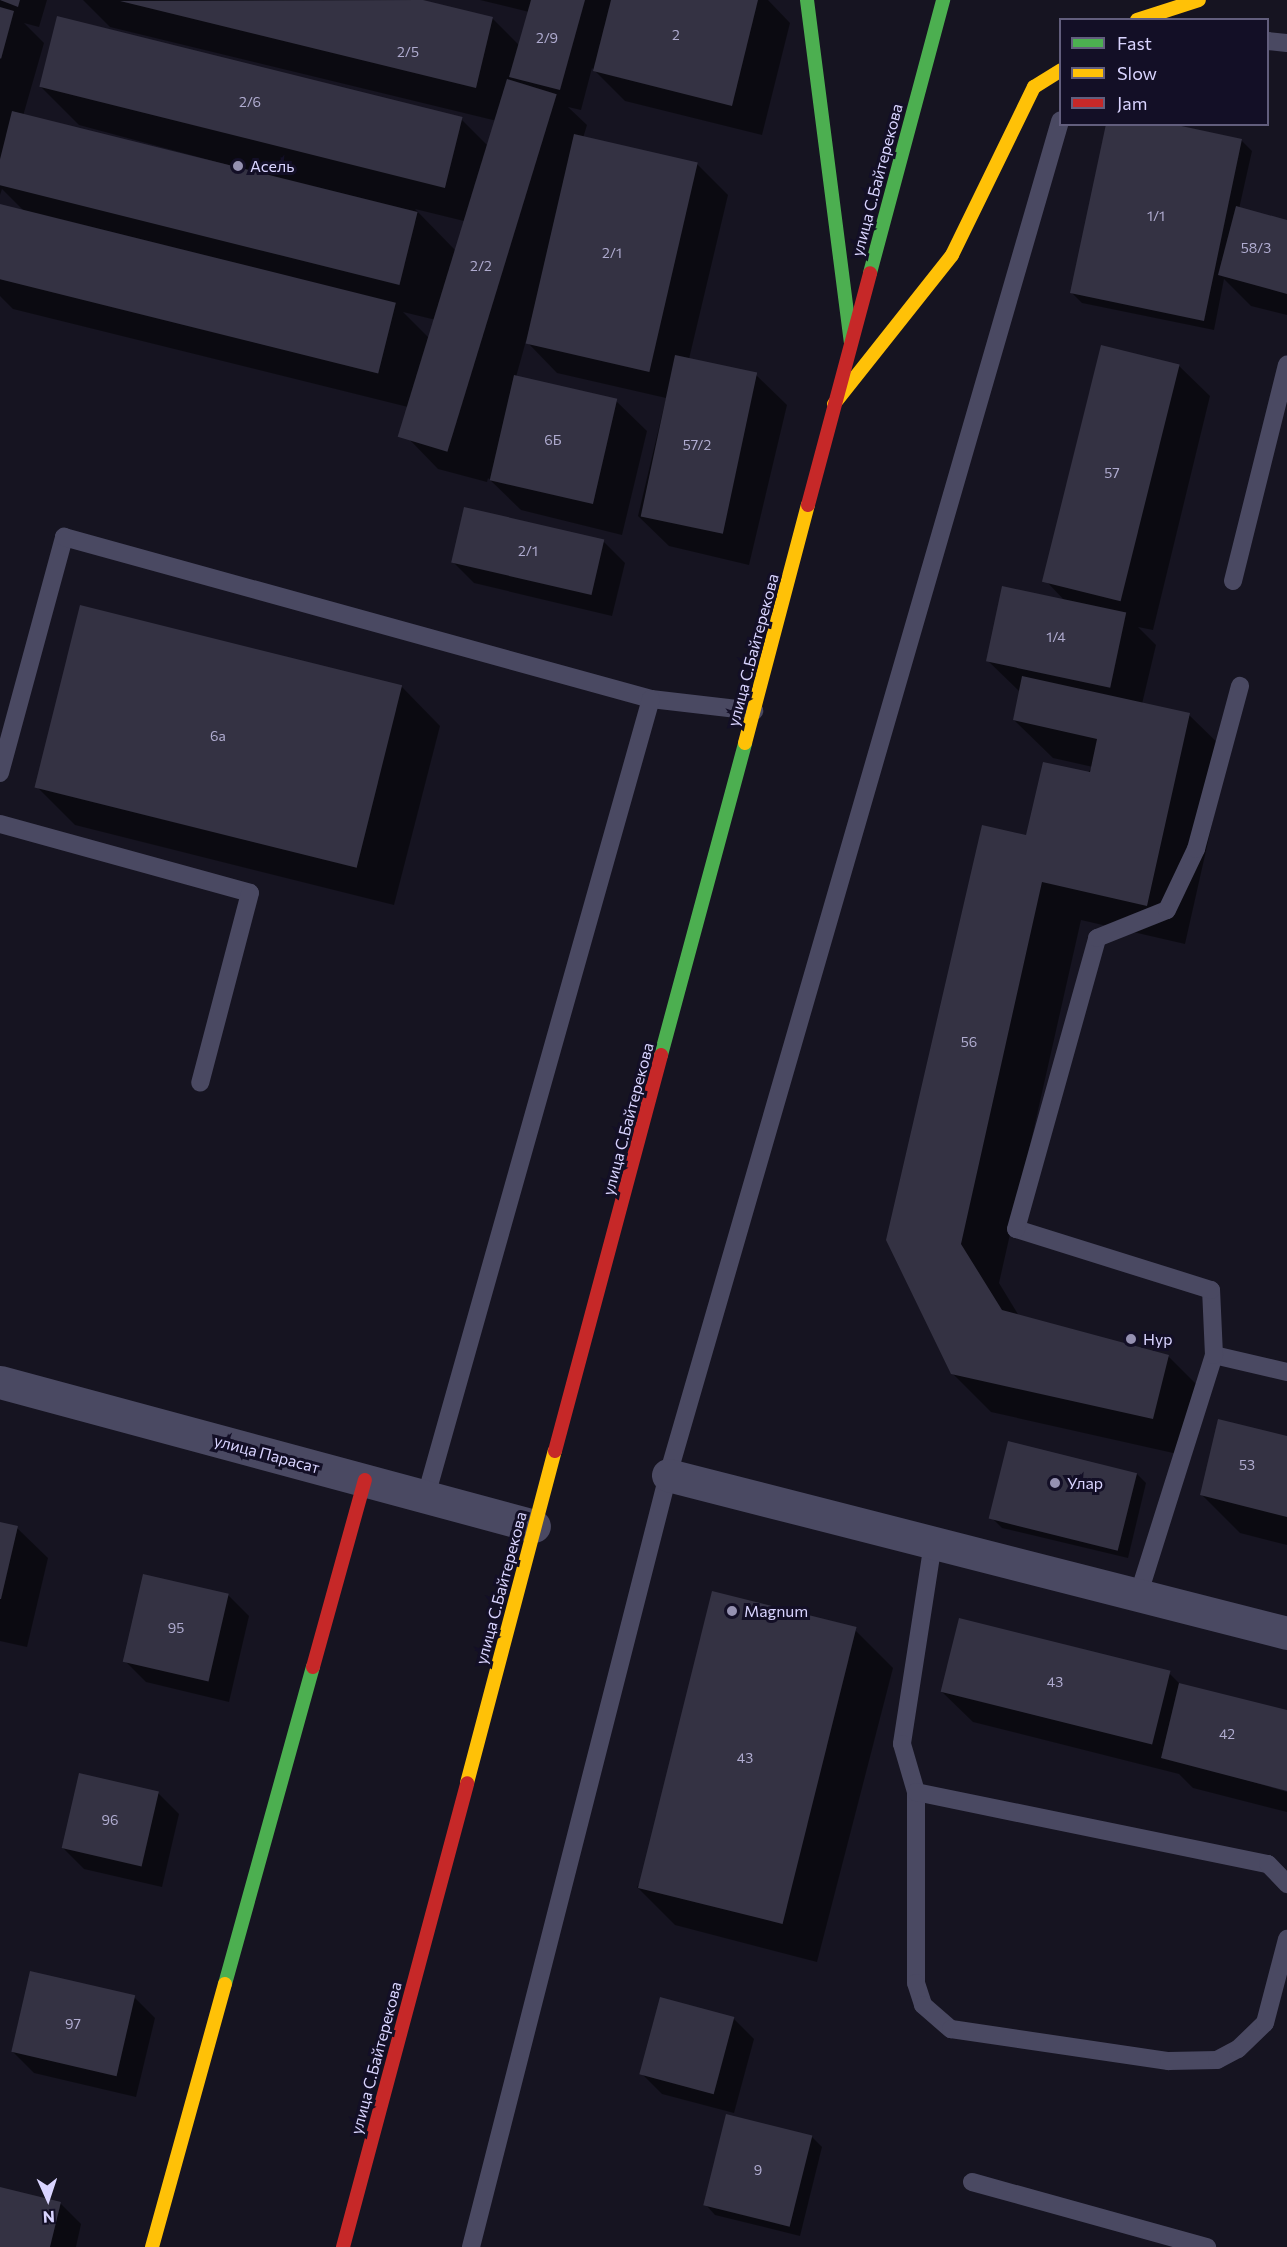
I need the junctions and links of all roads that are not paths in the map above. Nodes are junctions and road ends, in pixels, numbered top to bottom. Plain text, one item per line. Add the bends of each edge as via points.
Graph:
1 (807, 0) edge
2 (943, 0) edge
3 (1199, 0) edge
4 (1143, 18) edge
5 (1269, 41) edge
6 (1287, 43) edge
7 (1059, 72) edge
8 (1059, 124) edge
9 (851, 342) junction
10 (1287, 365) edge
11 (834, 404) junction
12 (1233, 581) dead end
13 (1240, 686) dead end
14 (651, 699) junction
15 (754, 711) junction
16 (0, 773) edge
17 (0, 824) edge
18 (200, 1083) dead end
19 (1215, 1355) junction
20 (1287, 1372) edge
21 (0, 1382) edge
22 (668, 1475) junction
23 (365, 1480) junction
24 (426, 1496) junction
25 (534, 1526) junction
26 (933, 1543) junction
27 (1139, 1593) junction
28 (1287, 1633) edge
29 (915, 1792) junction
30 (1287, 1884) edge
31 (1287, 1940) edge
32 (972, 2182) dead end
33 (152, 2247) edge
34 (343, 2247) edge
35 (471, 2247) edge
36 (1207, 2247) edge

1 - 9 main road
2 - 9 main road, улица С.Байтерекова
3 - 4 main road
5 - 6 lane
7 - 11 main road via 1034,87 952,255
8 - 22 lane
9 - 11 main road, улица С.Байтерекова
10 - 12 lane
11 - 15 main road, улица С.Байтерекова
13 - 19 lane via 1196,849 1167,910 1097,938 1017,1229 1211,1290
14 - 15 lane
14 - 16 lane via 64,537
14 - 24 lane
15 - 25 main road, улица С.Байтерекова
17 - 18 lane via 250,893
19 - 20 lane
19 - 27 lane
21 - 23 street, улица Парасат
22 - 26 street
22 - 35 lane
23 - 24 street, улица Парасат
23 - 33 main road
24 - 25 street, улица Парасат
25 - 34 main road, улица С.Байтерекова
26 - 27 street
26 - 29 lane via 902,1744
27 - 28 street
29 - 30 lane via 1268,1864
29 - 31 lane via 916,1983 923,2005 951,2029 1169,2061 1217,2060 1238,2049 1265,2023
32 - 36 lane

